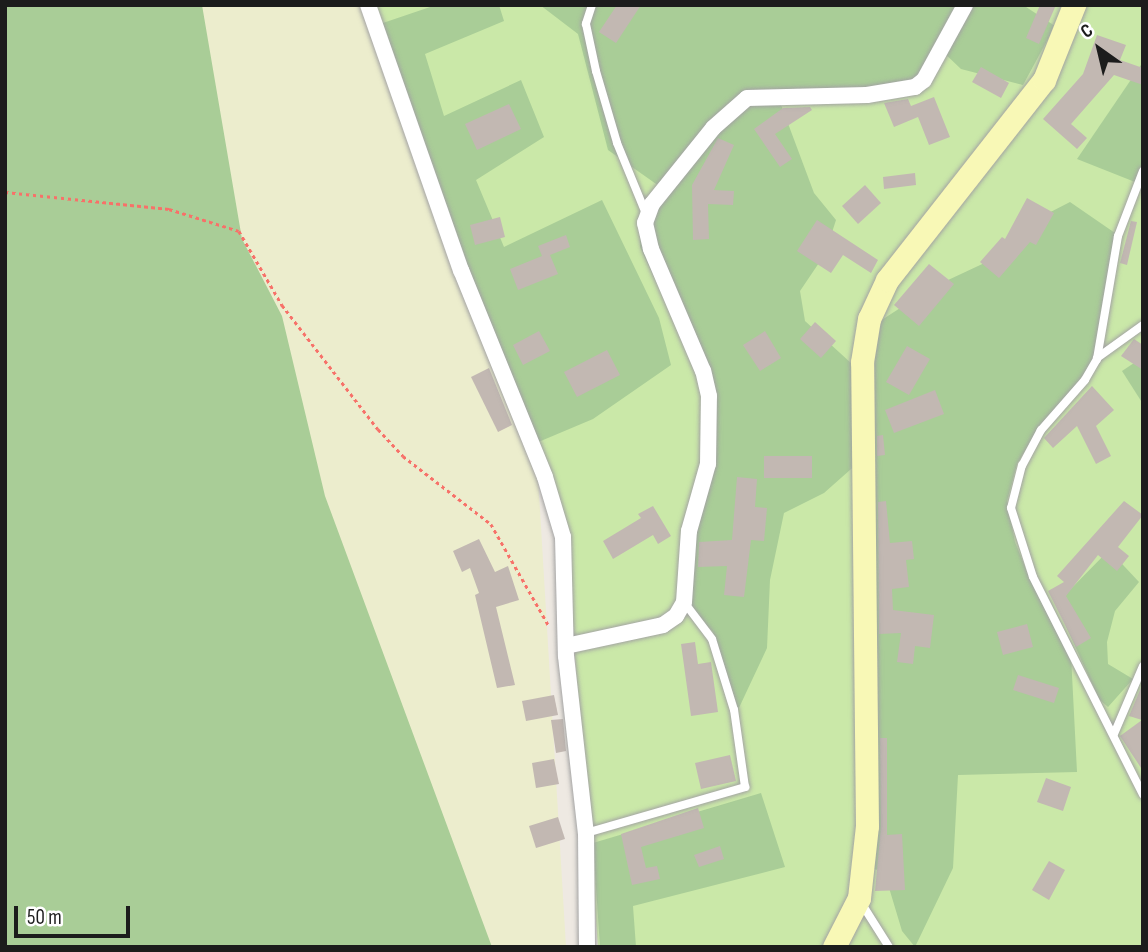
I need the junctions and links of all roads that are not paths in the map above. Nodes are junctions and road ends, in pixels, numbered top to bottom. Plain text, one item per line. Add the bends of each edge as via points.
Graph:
1 (368, 5) edge
2 (593, 5) edge
3 (965, 5) edge
4 (1073, 5) edge
5 (1141, 177) edge
6 (647, 216) junction
7 (1143, 325) edge
8 (1097, 359) junction
9 (684, 602) junction
10 (566, 651) junction
11 (1143, 666) edge
12 (1114, 734) junction
13 (1143, 795) edge
14 (586, 833) junction
15 (859, 898) junction
16 (587, 947) edge
17 (834, 947) edge
18 (889, 947) edge

1 - 10 street via 461,270 556,509 566,568
2 - 6 lane via 586,24 596,71 617,143
3 - 6 street via 924,80 915,87 867,95 773,95 742,101 695,149
4 - 15 street via 1044,80 887,279 869,319 862,362 867,826
5 - 8 lane via 1118,236
6 - 9 street via 651,249 703,371 709,396 708,464 689,531
7 - 8 lane
8 - 12 lane via 1085,380 1041,430 1022,465 1011,508 1033,577
9 - 10 street via 676,617 663,625
9 - 14 lane via 712,639 733,710 744,787
10 - 14 street
11 - 12 lane
12 - 13 lane
14 - 16 street
15 - 17 street
15 - 18 lane

